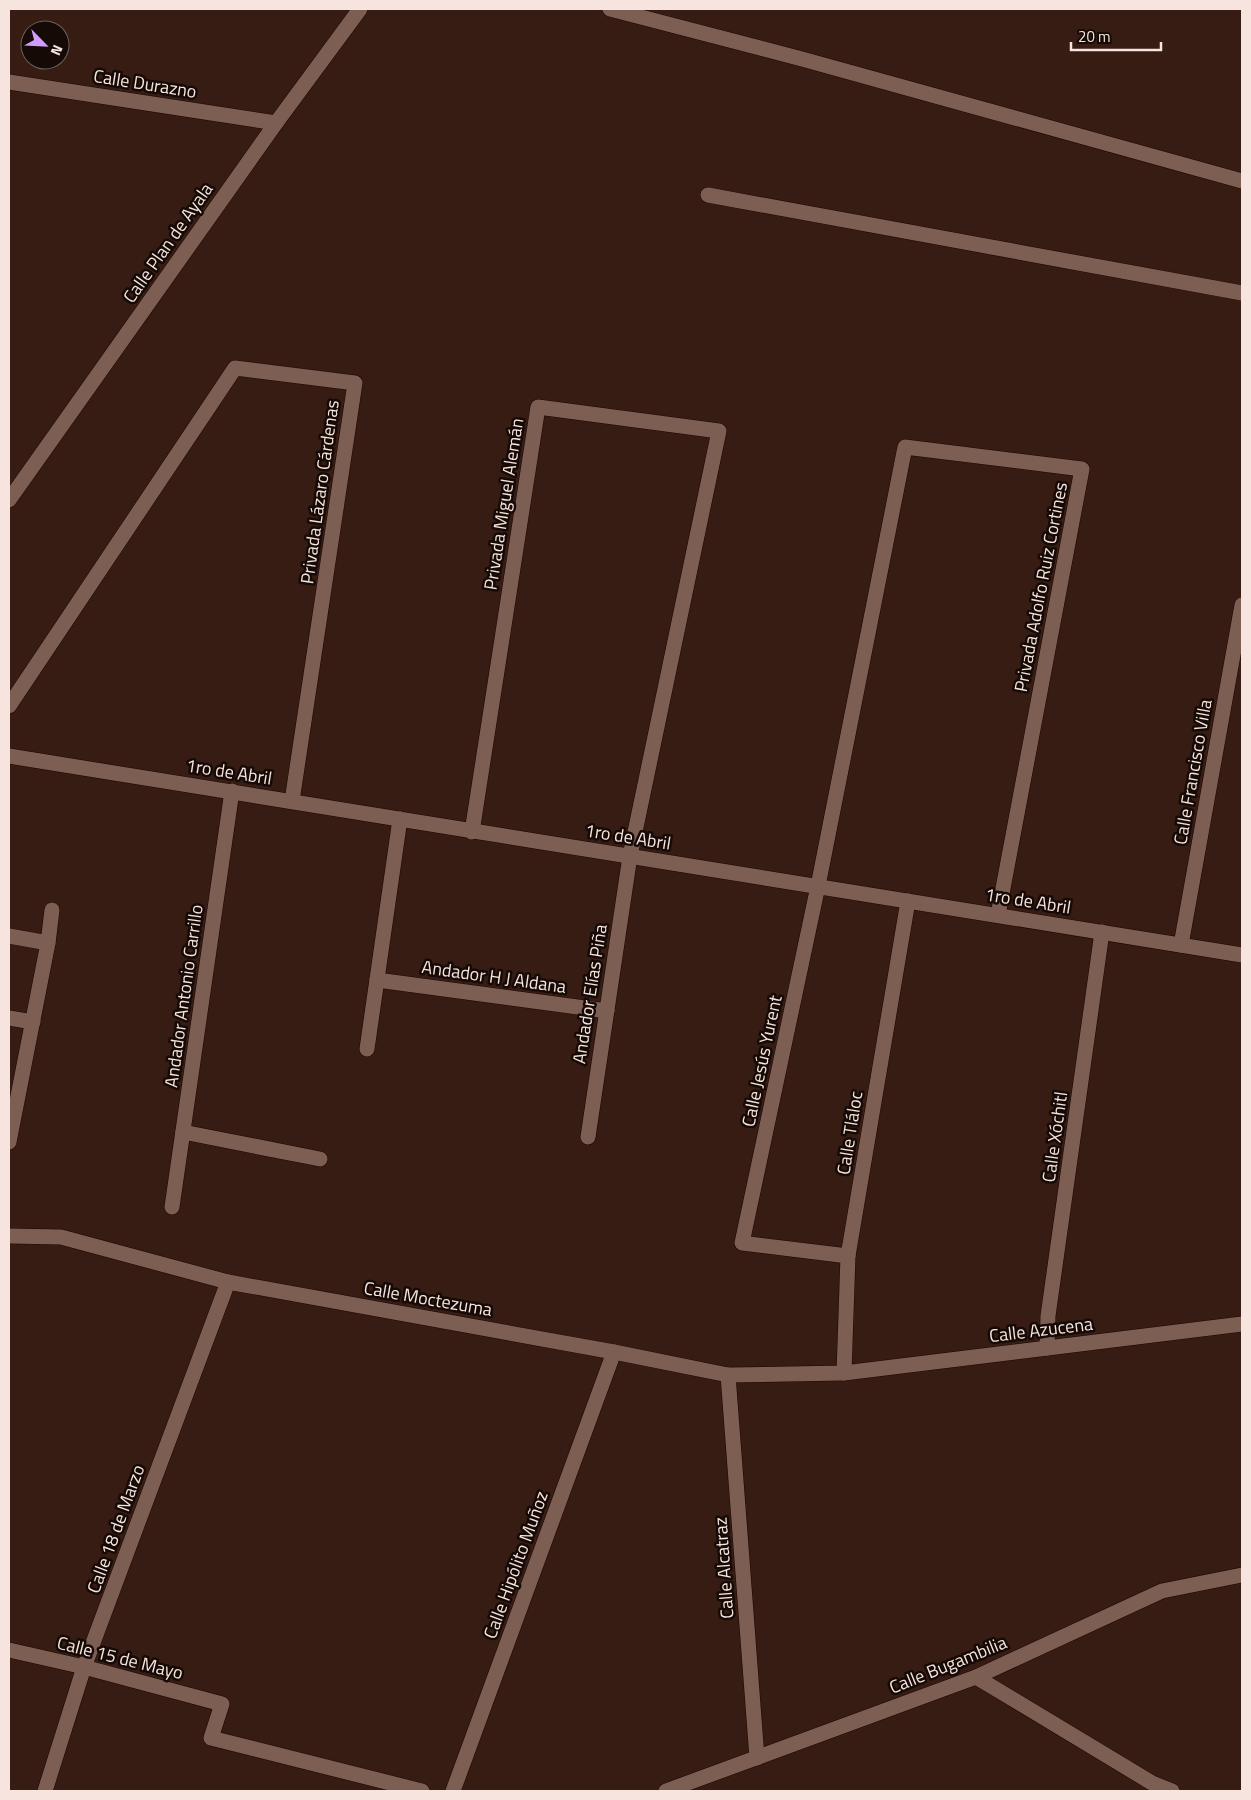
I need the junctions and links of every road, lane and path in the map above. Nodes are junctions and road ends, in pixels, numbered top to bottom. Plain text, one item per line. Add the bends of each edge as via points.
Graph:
1 (360, 9) edge
2 (610, 9) edge
3 (9, 82) edge
4 (276, 123) junction
5 (1242, 181) edge
6 (708, 195) dead end
7 (1242, 293) edge
8 (9, 500) edge
9 (1242, 605) edge
10 (9, 706) edge
11 (9, 756) edge
12 (232, 792) junction
13 (292, 801) junction
14 (400, 819) junction
15 (472, 832) junction
16 (630, 856) junction
17 (818, 886) junction
18 (908, 900) junction
19 (52, 910) dead end
20 (998, 915) junction
21 (1102, 932) junction
22 (9, 936) edge
23 (48, 943) junction
24 (1181, 945) junction
25 (1242, 955) edge
26 (377, 980) junction
27 (607, 1010) junction
28 (9, 1018) edge
29 (33, 1022) junction
30 (367, 1049) dead end
31 (183, 1132) junction
32 (588, 1137) dead end
33 (9, 1142) edge
34 (320, 1159) dead end
35 (172, 1207) dead end
36 (9, 1236) edge
37 (848, 1256) junction
38 (228, 1282) junction
39 (1242, 1324) edge
40 (1047, 1348) junction
41 (614, 1352) junction
42 (844, 1373) junction
43 (728, 1375) junction
44 (1242, 1575) edge
45 (9, 1650) edge
46 (84, 1667) junction
47 (976, 1677) junction
48 (757, 1758) junction
49 (45, 1791) edge
50 (422, 1791) edge
51 (454, 1791) edge
52 (666, 1791) edge
53 (1172, 1791) edge

1 - 4 street, Calle Plan de Ayala
2 - 5 street
3 - 4 street, Calle Durazno
4 - 8 street, Calle Plan de Ayala
6 - 7 street
9 - 24 street, Calle Francisco Villa
10 - 13 street, Privada Lázaro Cárdenas via 234,368 355,383
11 - 12 street, 1ro de Abril
12 - 13 street, 1ro de Abril
12 - 31 street, Andador Antonio Carrillo
13 - 14 street, 1ro de Abril
14 - 15 street, 1ro de Abril
14 - 26 street
15 - 16 street, 1ro de Abril
15 - 16 street, Privada Miguel Alemán via 538,407 719,431
16 - 17 street, 1ro de Abril
16 - 27 street, Andador Elías Piña
17 - 18 street, 1ro de Abril
17 - 20 street, Privada Adolfo Ruiz Cortines via 905,447 1082,469
17 - 37 street, Calle Jesús Yurent via 742,1243
18 - 20 street, 1ro de Abril
18 - 37 street, Calle Tláloc
19 - 23 street
20 - 21 street, 1ro de Abril
21 - 24 street, 1ro de Abril
21 - 40 street, Calle Xóchitl via 1048,1316
22 - 23 street
23 - 29 street
24 - 25 street, 1ro de Abril
26 - 27 street, Andador H J Aldana
26 - 30 street
27 - 32 street, Andador Elías Piña
28 - 29 street
29 - 33 street
31 - 34 street
31 - 35 street, Andador Antonio Carrillo
36 - 38 street, Calle Moctezuma via 61,1236
37 - 42 street, Calle Tláloc
38 - 41 street, Calle Moctezuma
38 - 46 street, Calle 18 de Marzo
39 - 40 street, Calle Azucena
40 - 42 street, Calle Azucena
41 - 43 street, Calle Moctezuma
41 - 51 street, Calle Hipólito Muñoz
42 - 43 street, Calle Moctezuma
43 - 48 street, Calle Alcatraz
44 - 47 street, Calle Bugambilia via 1162,1591
45 - 46 street, Calle 15 de Mayo
46 - 49 street, Calle 18 de Marzo
46 - 50 street, Calle 15 de Mayo via 222,1704 211,1738
47 - 48 street, Calle Bugambilia
47 - 53 street via 1152,1783
48 - 52 street, Calle Bugambilia

